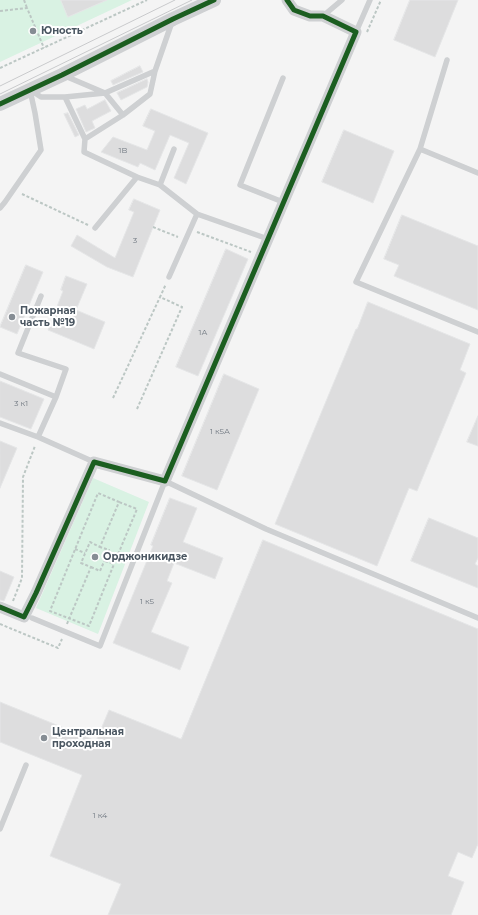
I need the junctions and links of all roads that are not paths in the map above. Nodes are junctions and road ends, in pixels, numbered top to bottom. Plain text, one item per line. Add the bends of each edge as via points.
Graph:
1 (214, 0) edge
2 (288, 0) edge
3 (342, 0) edge
4 (370, 0) edge
5 (323, 16) junction
6 (173, 19) junction
7 (356, 32) junction
8 (447, 60) dead end
9 (155, 71) junction
10 (62, 75) junction
11 (284, 78) dead end
12 (30, 90) junction
13 (105, 93) junction
14 (65, 97) junction
15 (0, 104) edge
16 (123, 115) junction
17 (85, 139) junction
18 (174, 149) dead end
19 (420, 149) junction
20 (478, 173) edge
21 (137, 177) junction
22 (160, 185) junction
23 (284, 202) junction
24 (0, 208) edge
25 (197, 214) junction
26 (95, 228) road end
27 (268, 239) junction
28 (169, 277) road end
29 (41, 296) dead end
30 (478, 332) edge
31 (0, 374) edge
32 (56, 398) junction
33 (0, 423) edge
34 (38, 437) junction
35 (94, 462) junction
36 (165, 481) junction
37 (0, 607) edge
38 (28, 617) junction
39 (478, 618) edge
40 (26, 764) dead end
41 (0, 829) edge

1 - 6 street
2 - 5 street via 294,10 310,16
3 - 5 lane
4 - 7 lane
5 - 7 street
6 - 9 lane
6 - 10 street
7 - 23 street
8 - 19 lane
9 - 13 lane
9 - 16 lane via 150,94
10 - 12 street
10 - 13 lane
11 - 23 lane via 240,185
12 - 14 lane via 41,96
12 - 15 street
12 - 24 lane via 41,150
13 - 14 lane
13 - 16 lane
14 - 17 lane
16 - 17 lane
17 - 21 lane via 84,152
18 - 22 lane
19 - 20 lane
19 - 30 lane via 356,282
21 - 22 lane
21 - 26 lane
22 - 25 lane
23 - 27 street
25 - 27 lane
25 - 28 lane
27 - 36 street
29 - 32 lane via 18,353 66,369
31 - 32 lane
32 - 34 lane
33 - 34 lane
34 - 35 lane
35 - 36 street
35 - 38 street via 36,593
36 - 38 lane via 100,646
36 - 39 lane via 266,529
37 - 38 street
40 - 41 lane

